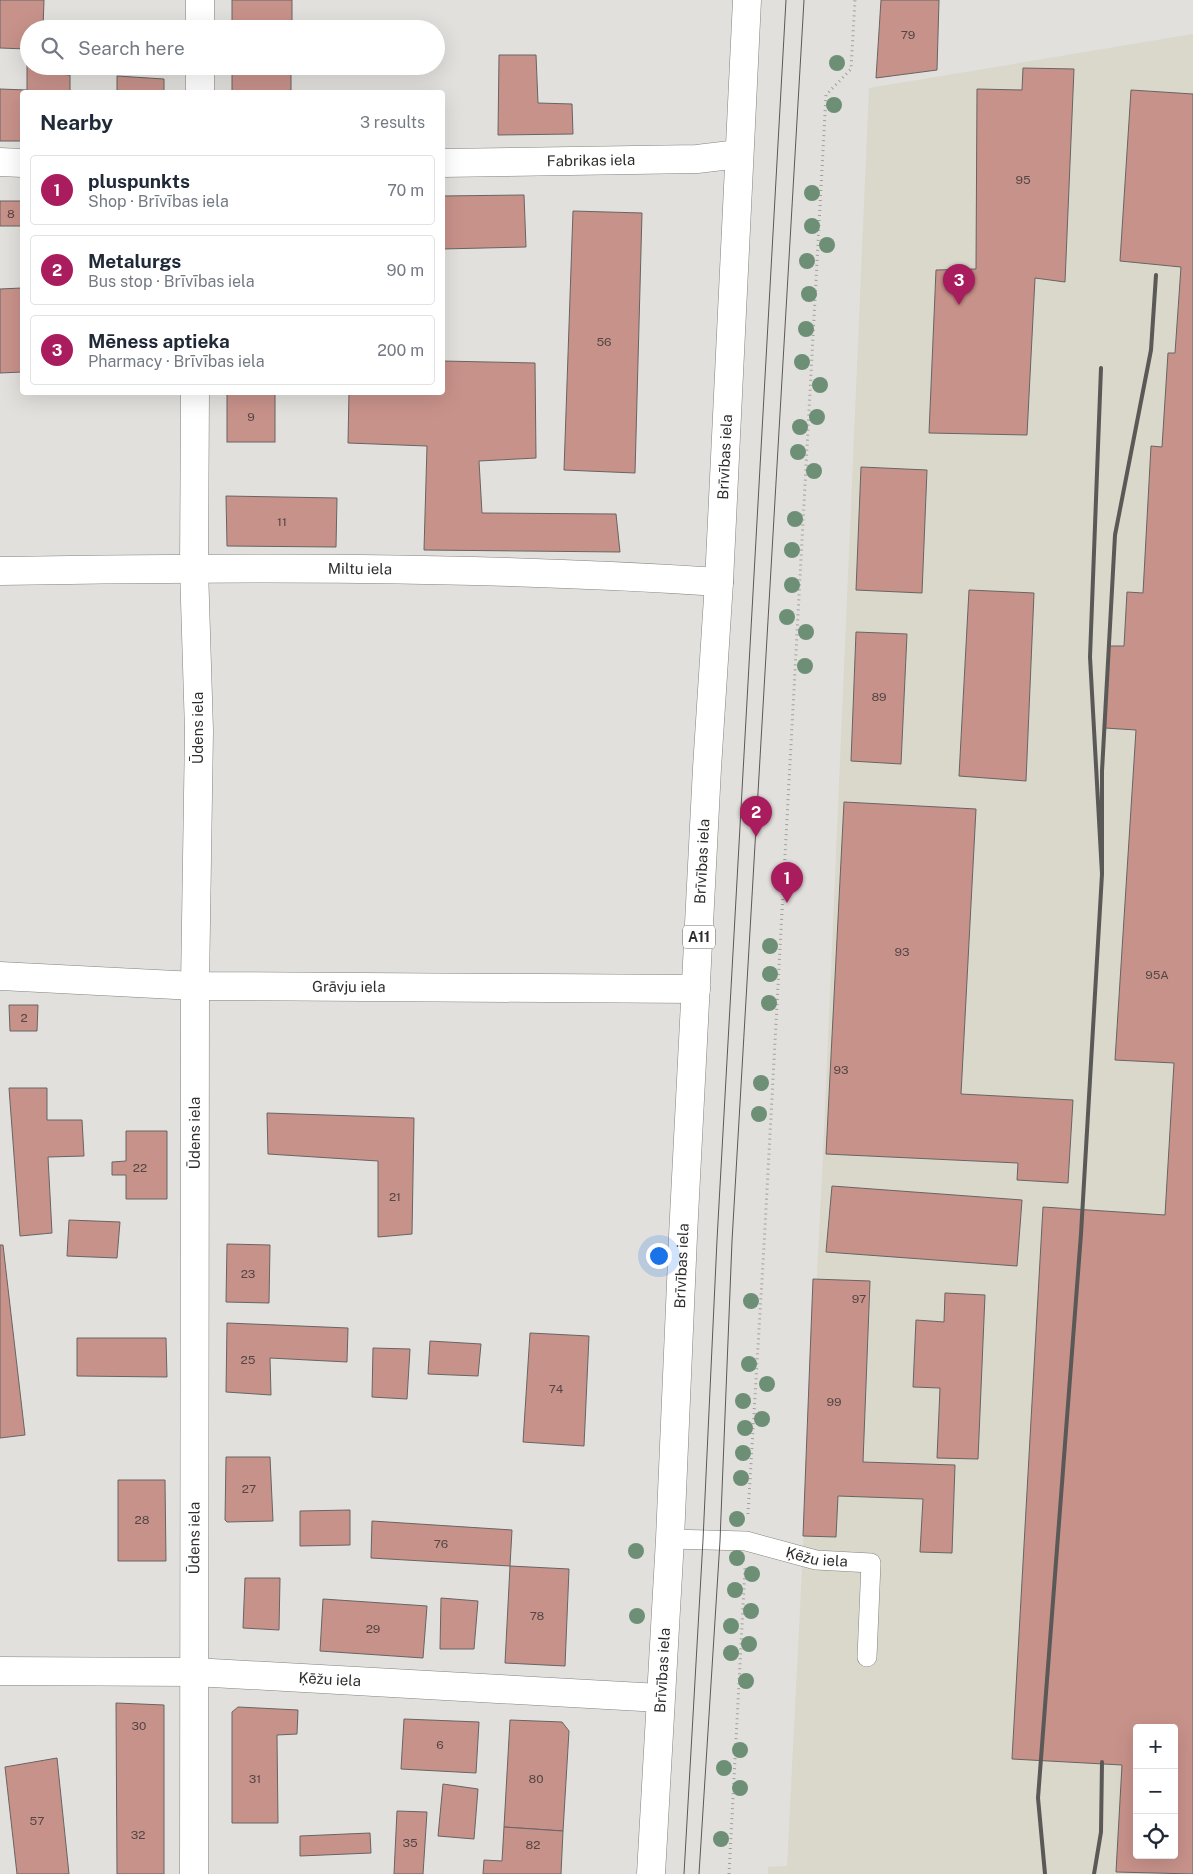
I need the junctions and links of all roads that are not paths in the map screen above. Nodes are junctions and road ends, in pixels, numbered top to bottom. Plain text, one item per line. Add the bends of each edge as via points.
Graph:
1 (200, 0) edge
2 (747, 0) edge
3 (200, 20) edge
4 (200, 75) edge
5 (200, 90) edge
6 (739, 154) junction
7 (0, 162) edge
8 (20, 163) edge
9 (445, 163) edge
10 (195, 395) edge
11 (194, 568) junction
12 (0, 571) edge
13 (719, 582) junction
14 (0, 976) edge
15 (195, 986) junction
16 (696, 989) junction
17 (670, 1539) junction
18 (866, 1657) dead end
19 (0, 1671) edge
20 (194, 1672) junction
21 (660, 1698) junction
22 (194, 1874) edge
23 (651, 1874) edge

1 - 3 main road
2 - 6 main road, Brīvības iela / A11
4 - 5 main road
6 - 9 main road, Fabrikas iela via 697,159
6 - 13 main road, Brīvības iela / A11
7 - 8 main road
10 - 11 main road, Ūdens iela
11 - 12 main road, Miltu iela
11 - 13 main road, Miltu iela via 455,570
11 - 15 main road, Ūdens iela via 199,731
13 - 16 main road, Brīvības iela / A11
14 - 15 main road, Grāvju iela
15 - 16 main road, Grāvju iela
15 - 20 main road, Ūdens iela
16 - 17 main road, Brīvības iela / A11
17 - 18 lane, Ķēžu iela via 746,1541 816,1560 870,1563
17 - 21 main road, Brīvības iela / A11
19 - 20 main road, Ķēžu iela
20 - 21 main road, Ķēžu iela
20 - 22 main road, Ūdens iela
21 - 23 main road, Brīvības iela / A11

